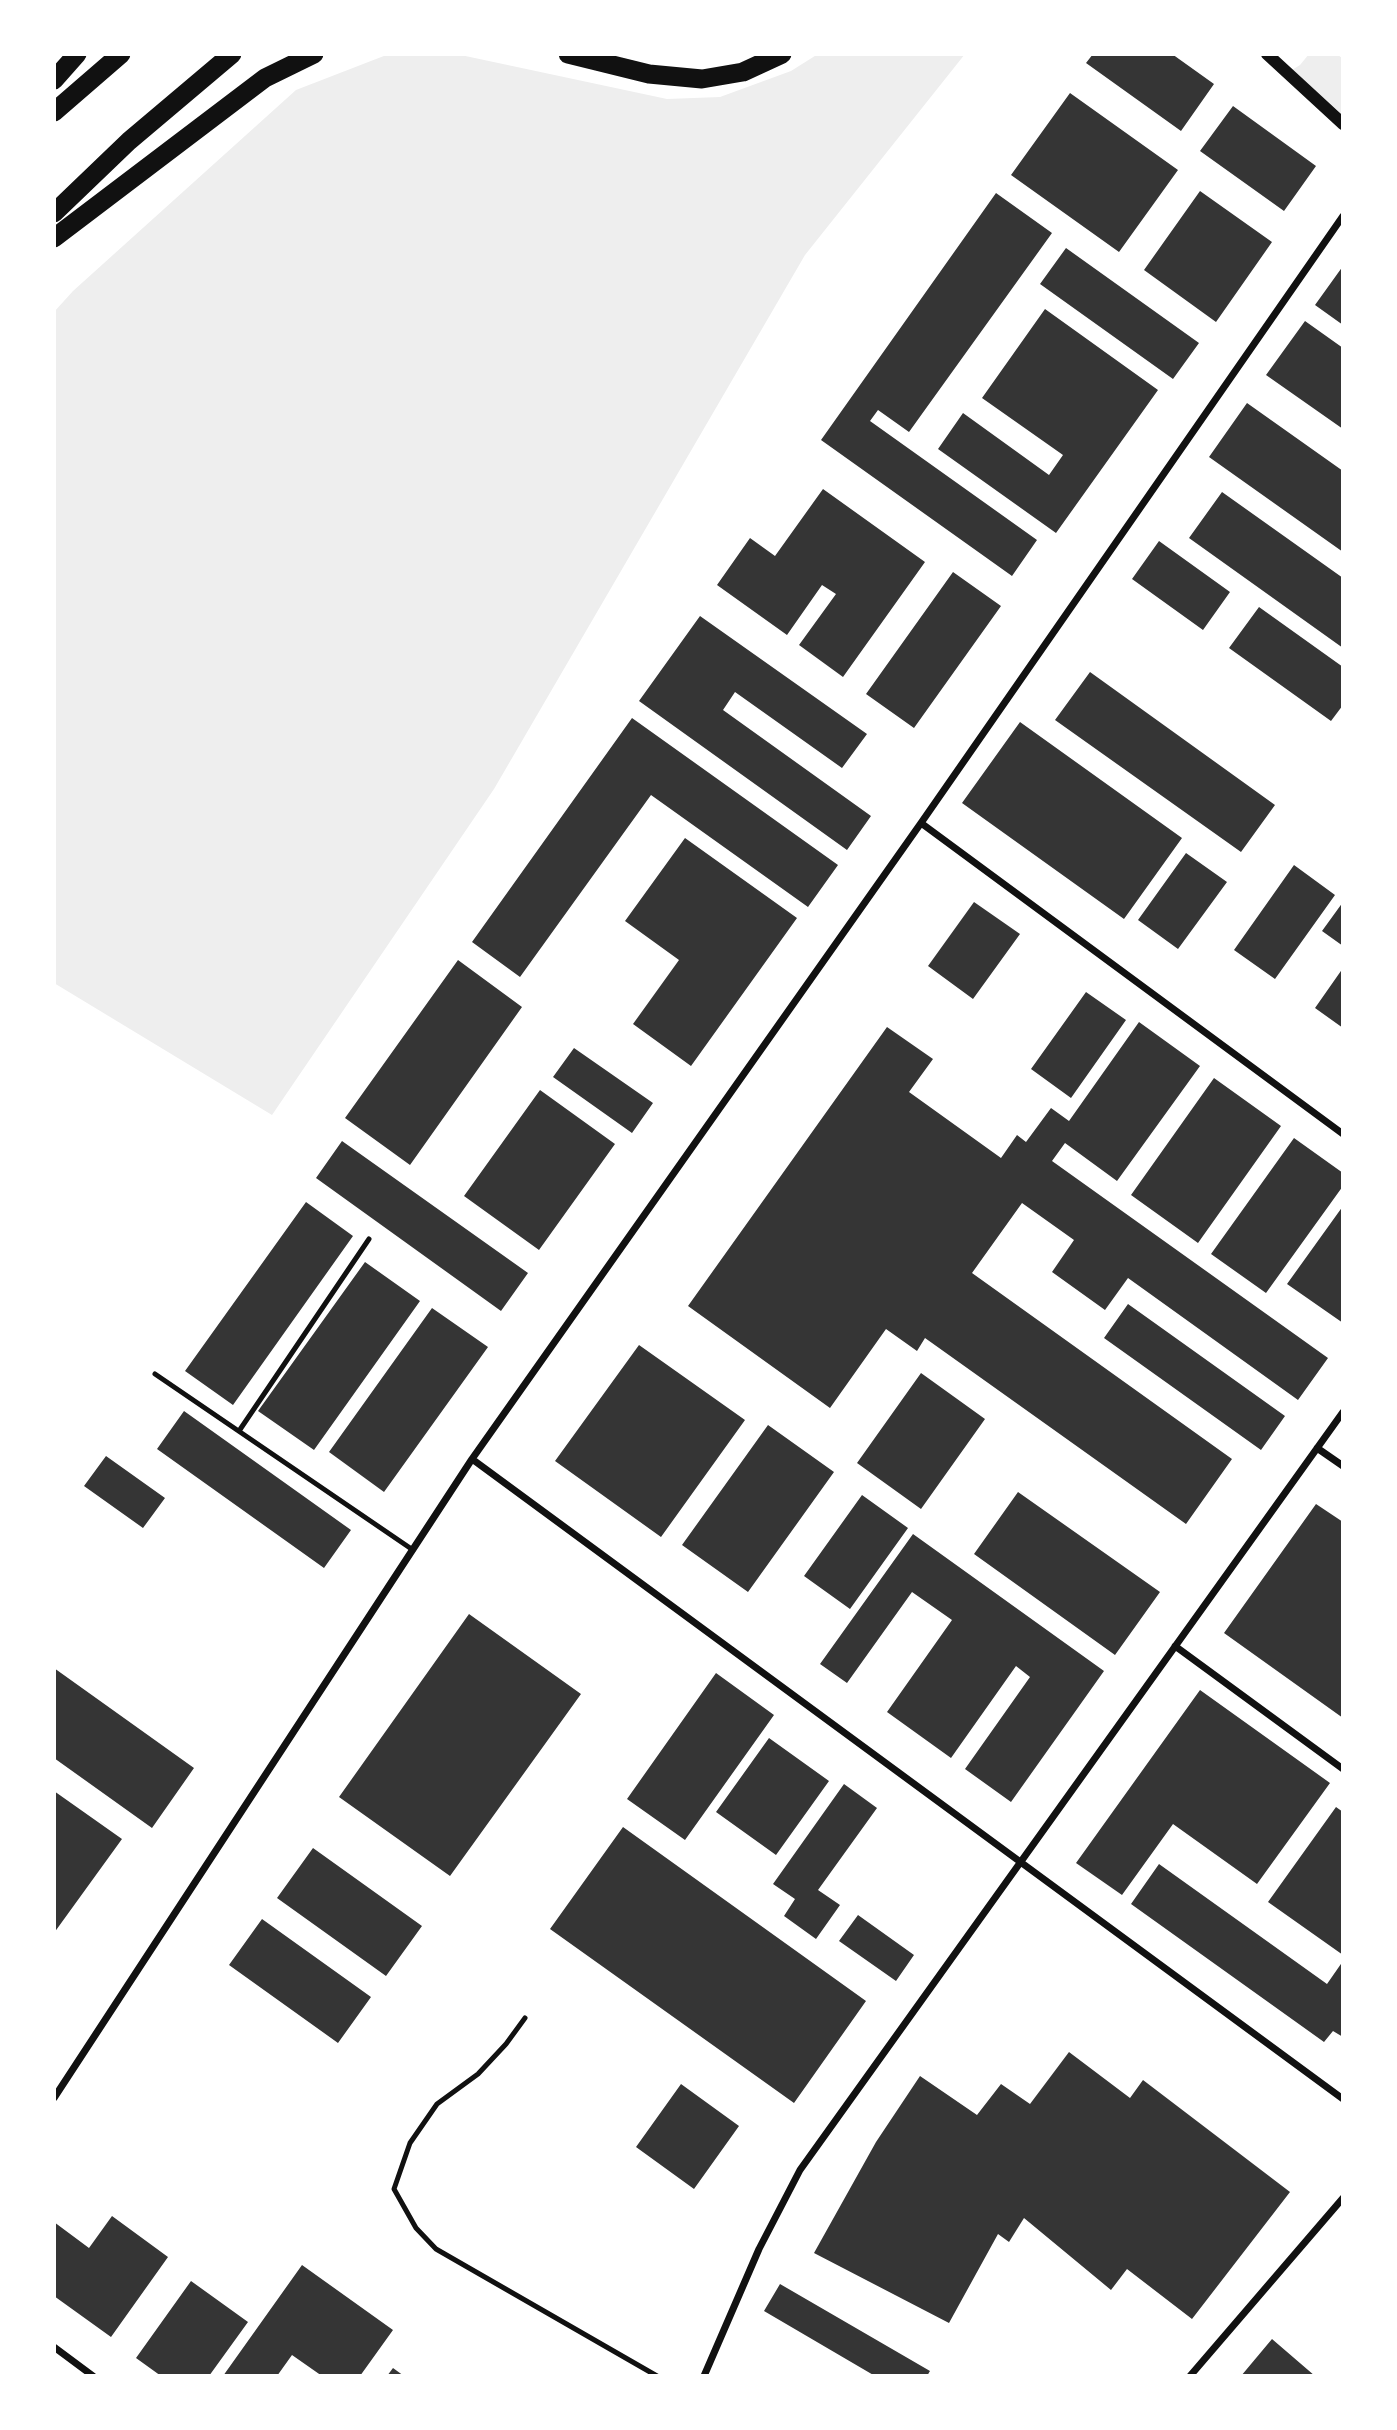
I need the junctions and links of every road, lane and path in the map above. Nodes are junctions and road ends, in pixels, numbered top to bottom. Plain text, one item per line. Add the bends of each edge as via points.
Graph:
1 (78, 54) edge
2 (121, 54) edge
3 (232, 54) edge
4 (314, 54) edge
5 (568, 54) edge
6 (782, 54) edge
7 (1267, 54) edge
8 (54, 80) edge
9 (54, 112) edge
10 (1343, 124) edge
11 (54, 213) edge
12 (1343, 216) edge
13 (54, 239) edge
14 (921, 823) junction
15 (1343, 1134) edge
16 (369, 1239) dead end
17 (155, 1374) dead end
18 (1343, 1412) edge
19 (239, 1431) junction
20 (1317, 1448) junction
21 (472, 1459) junction
22 (1343, 1466) edge
23 (413, 1550) junction
24 (1175, 1646) junction
25 (1343, 1769) edge
26 (1020, 1862) junction
27 (525, 2018) dead end
28 (54, 2098) edge
29 (1343, 2099) edge
30 (1343, 2198) edge
31 (54, 2347) edge
32 (93, 2376) edge
33 (657, 2376) edge
34 (704, 2376) edge
35 (1190, 2376) edge

1 - 8 highway
2 - 9 highway
3 - 11 highway via 129,141
4 - 13 highway via 265,79
5 - 6 highway via 649,74 702,79 743,72
7 - 10 street
12 - 14 street
14 - 15 street
14 - 21 street
16 - 19 lane
17 - 19 lane
18 - 20 street
19 - 23 lane
20 - 22 street
20 - 24 street
21 - 23 street
21 - 26 street
23 - 28 street
24 - 25 street
24 - 26 street
26 - 29 street
26 - 34 street via 800,2170 759,2249
27 - 33 lane via 478,2074 438,2104 410,2143 394,2189 416,2228 436,2249
30 - 35 street
31 - 32 street

